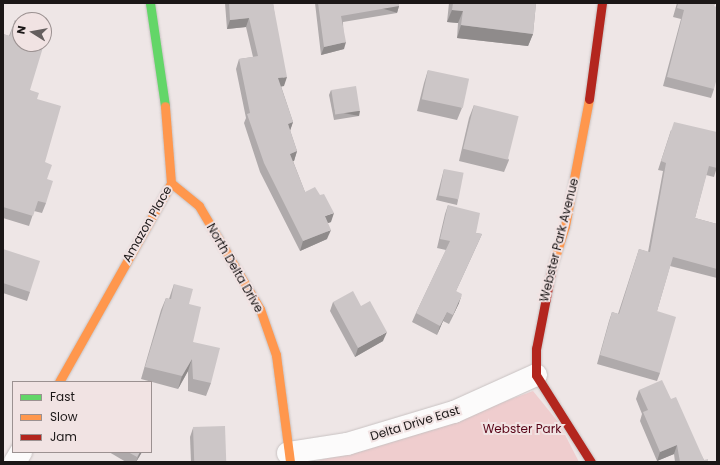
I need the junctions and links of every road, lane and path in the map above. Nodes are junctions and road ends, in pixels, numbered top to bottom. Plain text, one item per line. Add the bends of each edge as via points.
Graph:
1 (150, 3) edge
2 (602, 3) edge
3 (171, 183) junction
4 (536, 375) junction
5 (60, 381) edge
6 (20, 453) edge
7 (289, 458) edge
8 (15, 462) edge
9 (591, 462) edge

1 - 3 street, Amazon Place via 170,140
2 - 4 street, Webster Park Avenue via 590,96 565,226 547,284 536,349
3 - 5 street, Amazon Place
3 - 7 street, North Delta Drive via 199,206 260,309 276,355
4 - 7 street, Delta Drive East via 454,412 347,444
4 - 9 street via 555,400
6 - 8 street

